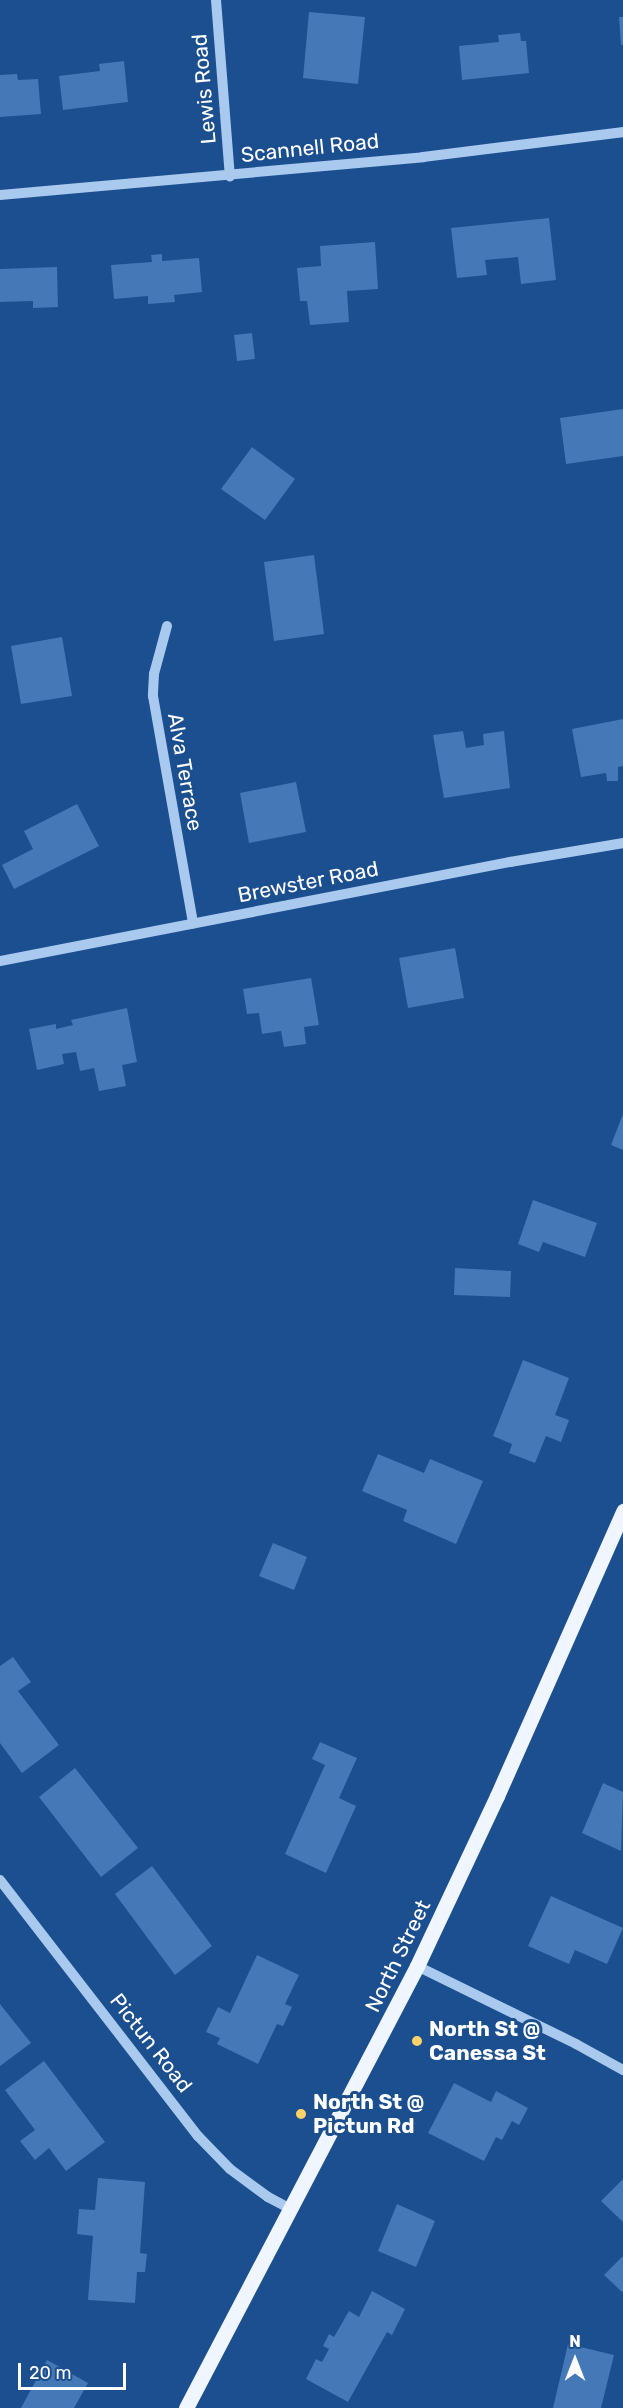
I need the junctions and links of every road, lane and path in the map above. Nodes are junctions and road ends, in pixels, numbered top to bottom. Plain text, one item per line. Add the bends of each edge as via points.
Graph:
1 (216, 0) edge
2 (623, 132) edge
3 (230, 176) junction
4 (0, 195) edge
5 (167, 627) dead end
6 (623, 843) edge
7 (193, 924) junction
8 (0, 961) edge
9 (623, 1510) edge
10 (0, 1880) edge
11 (417, 1966) junction
12 (623, 2070) edge
13 (291, 2209) junction
14 (186, 2408) edge

1 - 3 street, Lewis Road
2 - 3 street, Scannell Road
3 - 4 street, Scannell Road
5 - 7 street, Alva Terrace via 153,674 153,696
6 - 7 street, Brewster Road
7 - 8 street, Brewster Road
9 - 11 main road, North Street
10 - 13 street, Pictun Road via 198,2136 230,2169
11 - 12 street
11 - 13 main road, North Street
13 - 14 main road, North Street

